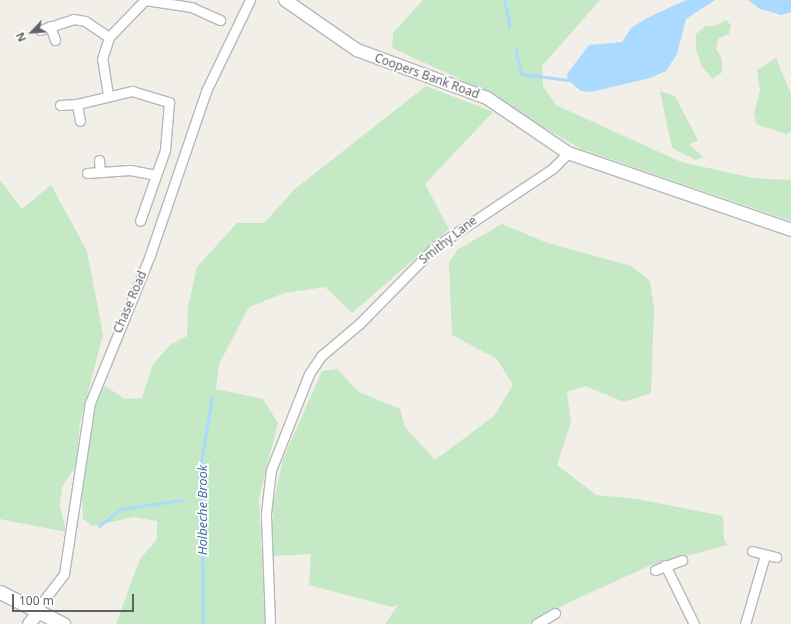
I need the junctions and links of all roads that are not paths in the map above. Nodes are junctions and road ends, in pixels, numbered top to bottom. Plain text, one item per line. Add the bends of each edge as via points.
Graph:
1 (145, 0) edge
2 (250, 0) edge
3 (285, 0) edge
4 (220, 20) dead end
5 (50, 26) junction
6 (40, 30) dead end
7 (109, 37) junction
8 (55, 40) dead end
9 (108, 95) junction
10 (77, 104) junction
11 (60, 105) dead end
12 (80, 121) dead end
13 (568, 153) junction
14 (99, 160) dead end
15 (100, 172) junction
16 (87, 173) dead end
17 (155, 175) junction
18 (140, 220) dead end
19 (791, 230) edge
20 (752, 551) dead end
21 (765, 555) junction
22 (776, 557) dead end
23 (682, 560) dead end
24 (665, 565) junction
25 (655, 570) dead end
26 (0, 592) edge
27 (38, 610) junction
28 (555, 613) dead end
29 (541, 622) edge
30 (29, 624) edge
31 (63, 624) edge
32 (270, 624) edge
33 (694, 624) edge
34 (745, 624) edge

1 - 4 street via 192,7
1 - 7 street
2 - 27 street, Chase Road via 208,84 150,256 90,403 64,574
3 - 13 street, Coopers Bank Road via 357,50 487,98
5 - 6 street
5 - 7 street via 79,20
5 - 8 street
7 - 9 street via 102,59
9 - 10 street
9 - 17 street via 132,91 166,98 169,102 165,150
10 - 11 street
10 - 12 street
13 - 19 street
13 - 32 street, Smithy Lane via 552,169 435,247 359,324 321,356 309,374 270,470 266,513
14 - 15 street
15 - 16 street
15 - 17 street via 130,170
17 - 18 street
20 - 21 street
21 - 22 street
21 - 34 street
23 - 24 street
24 - 25 street
24 - 33 street
26 - 27 main road
27 - 30 street
27 - 31 main road
28 - 29 street

